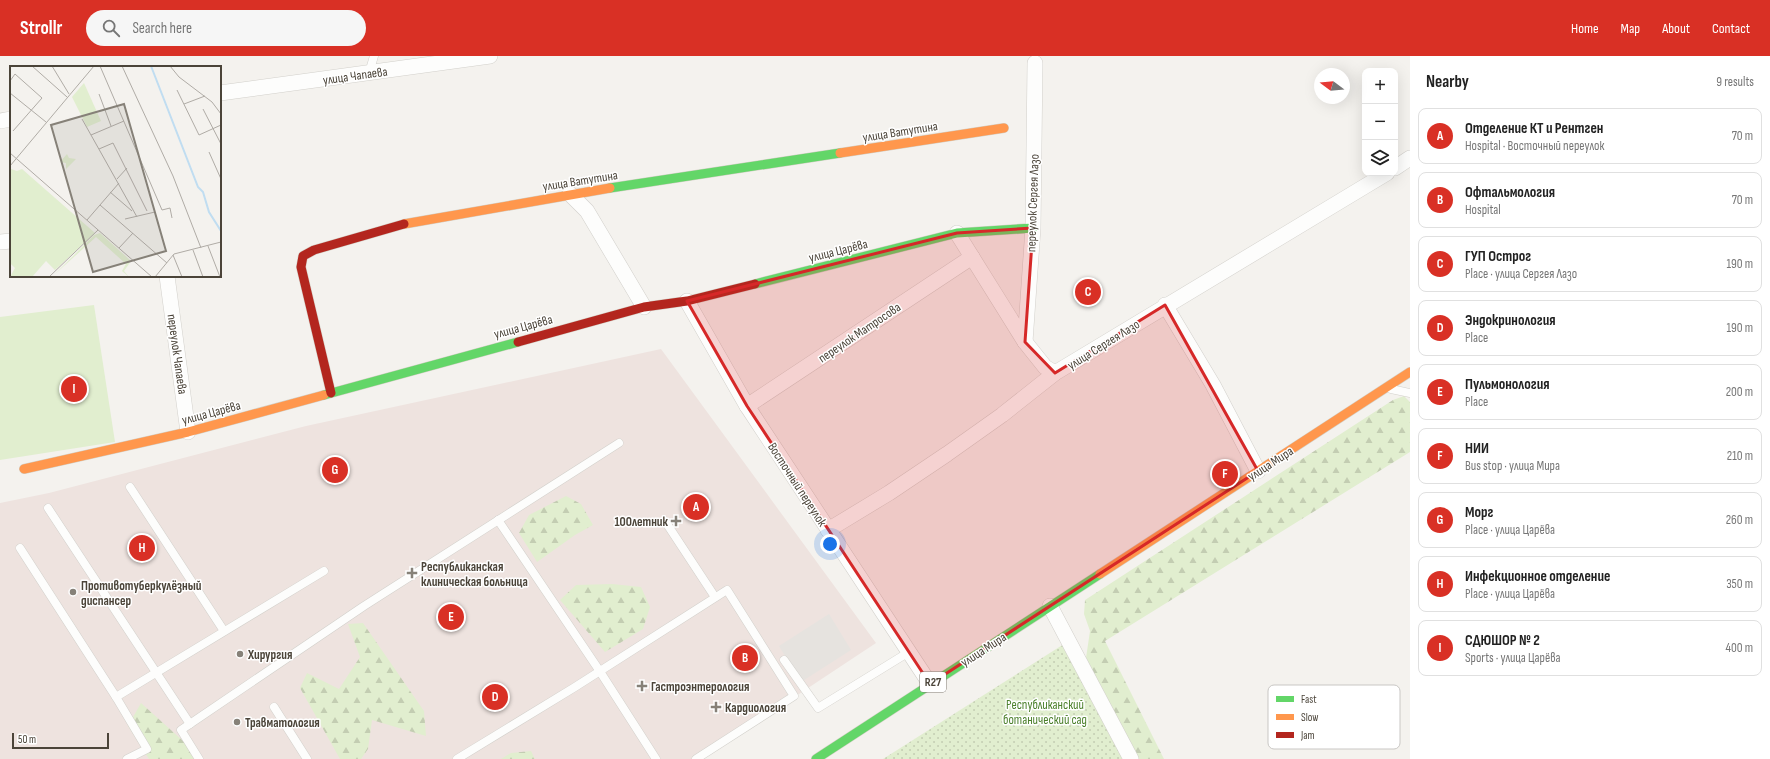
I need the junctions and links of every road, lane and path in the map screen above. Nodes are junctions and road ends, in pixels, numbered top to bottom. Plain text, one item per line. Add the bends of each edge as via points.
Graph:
1 (374, 56) edge
2 (490, 56) edge
3 (1035, 63) dead end
4 (369, 73) junction
5 (221, 93) edge
6 (10, 119) edge
7 (0, 121) edge
8 (1004, 128) dead end
9 (1410, 158) edge
10 (1398, 166) edge
11 (1382, 176) edge
12 (570, 194) junction
13 (1033, 228) junction
14 (957, 233) junction
15 (10, 241) edge
16 (0, 242) edge
17 (972, 257) junction
18 (167, 277) edge
19 (686, 301) junction
20 (1165, 306) junction
21 (644, 307) junction
22 (1025, 342) junction
23 (1410, 372) edge
24 (1055, 373) junction
25 (1386, 388) junction
26 (331, 393) junction
27 (1410, 393) edge
28 (747, 406) junction
29 (188, 432) junction
30 (619, 443) dead end
31 (24, 469) dead end
32 (1258, 471) junction
33 (130, 487) dead end
34 (48, 508) dead end
35 (498, 520) junction
36 (666, 521) dead end
37 (828, 530) junction
38 (20, 548) dead end
39 (324, 572) dead end
40 (715, 597) junction
41 (1050, 606) junction
42 (224, 631) junction
43 (909, 652) junction
44 (784, 660) dead end
45 (599, 670) junction
46 (156, 672) junction
47 (930, 684) junction
48 (116, 697) junction
49 (274, 707) dead end
50 (190, 724) junction
51 (126, 759) edge
52 (199, 759) edge
53 (307, 759) edge
54 (457, 759) edge
55 (656, 759) edge
56 (696, 759) edge
57 (816, 759) edge
58 (1131, 759) edge

1 - 4 lane
2 - 4 street, улица Чапаева
3 - 13 street, переулок Сергея Лазо
4 - 5 street, улица Чапаева
6 - 7 street
8 - 12 street, улица Ватутина
9 - 10 street
11 - 20 street, улица Сергея Лазо
12 - 21 street via 587,211
12 - 26 street, улица Ватутина via 400,225 314,250 303,256 301,267
13 - 14 street, улица Царёва
13 - 22 street, переулок Сергея Лазо
14 - 17 street
14 - 19 street, улица Царёва
15 - 16 street
17 - 22 street
17 - 28 street, переулок Матросова
18 - 29 street, переулок Чапаева
19 - 21 street, улица Царёва
19 - 28 street, Восточный переулок
20 - 24 street, улица Сергея Лазо
20 - 32 street via 1213,385
21 - 26 street, улица Царёва
22 - 24 street via 1045,367
23 - 25 street, улица Мира / R27
24 - 37 street, улица Сергея Лазо via 947,454
25 - 27 lane
25 - 32 street, улица Мира / R27
26 - 29 street, улица Царёва
28 - 37 street, Восточный переулок
29 - 31 street, улица Царёва
30 - 35 lane
32 - 41 street, улица Мира / R27
33 - 42 lane
34 - 46 lane
35 - 45 lane
35 - 50 lane via 364,606
36 - 40 lane
37 - 43 street, Восточный переулок
38 - 48 lane
39 - 42 lane
40 - 45 lane
40 - 56 lane via 726,590 794,696
41 - 47 street, улица Мира / R27
41 - 58 street
42 - 46 lane
43 - 44 lane via 818,708
43 - 47 street, Восточный переулок
45 - 54 lane
45 - 55 lane
46 - 48 lane
46 - 50 lane
47 - 57 street, улица Мира / R27
48 - 51 lane via 147,749
49 - 53 lane
50 - 52 lane via 181,730

